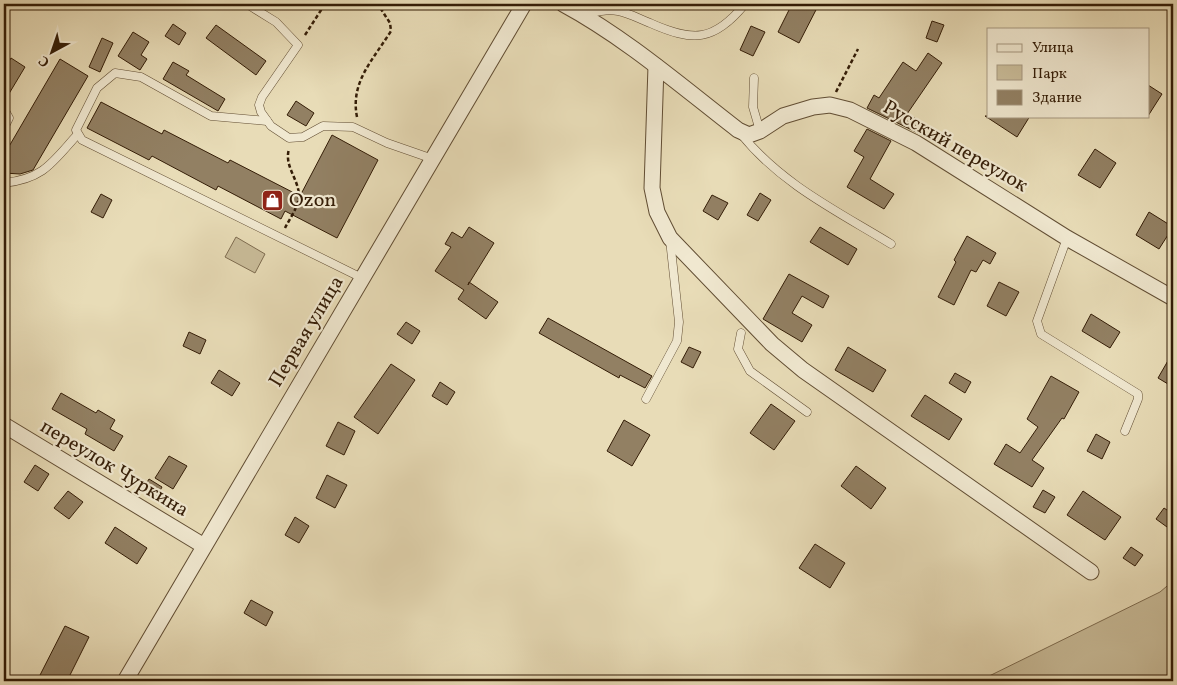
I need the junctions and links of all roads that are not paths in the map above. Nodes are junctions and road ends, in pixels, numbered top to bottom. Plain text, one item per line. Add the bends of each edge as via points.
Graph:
1 (247, 4) edge
2 (524, 4) edge
3 (563, 4) edge
4 (745, 4) edge
5 (583, 15) junction
6 (656, 66) junction
7 (754, 78) dead end
8 (4, 109) edge
9 (267, 121) junction
10 (4, 128) edge
11 (738, 130) junction
12 (760, 131) junction
13 (77, 135) junction
14 (433, 159) junction
15 (4, 183) edge
16 (670, 238) junction
17 (1067, 238) junction
18 (891, 244) dead end
19 (362, 278) junction
20 (1173, 298) edge
21 (741, 333) dead end
22 (646, 399) dead end
23 (807, 412) dead end
24 (4, 425) edge
25 (1125, 431) dead end
26 (204, 546) junction
27 (1091, 572) dead end
28 (125, 681) edge

1 - 9 lane via 276,22 298,45 262,96 259,105
2 - 14 street, Первая улица
3 - 5 street
4 - 5 lane via 727,23 714,31 691,37 668,32 618,11 604,10
5 - 6 street
6 - 11 street
6 - 16 street via 652,188 657,212
7 - 12 lane via 753,107
8 - 10 lane via 9,118
9 - 13 lane via 211,116 140,77 115,73 97,88 76,130
9 - 14 lane via 292,138 303,137 323,126 360,129 387,143
11 - 12 street via 749,135
11 - 18 lane via 763,160 789,181
12 - 17 street, Русский переулок via 783,116 830,105 850,110 916,143
13 - 15 lane via 33,178
13 - 19 lane
14 - 19 street, Первая улица
16 - 22 lane via 679,322 677,341
16 - 27 street via 772,344 803,370
17 - 20 street, Русский переулок
17 - 25 lane via 1037,328 1041,334 1138,394
19 - 26 street, Первая улица
21 - 23 lane via 738,348 750,371
24 - 26 street, переулок Чуркина
26 - 28 street, Первая улица

